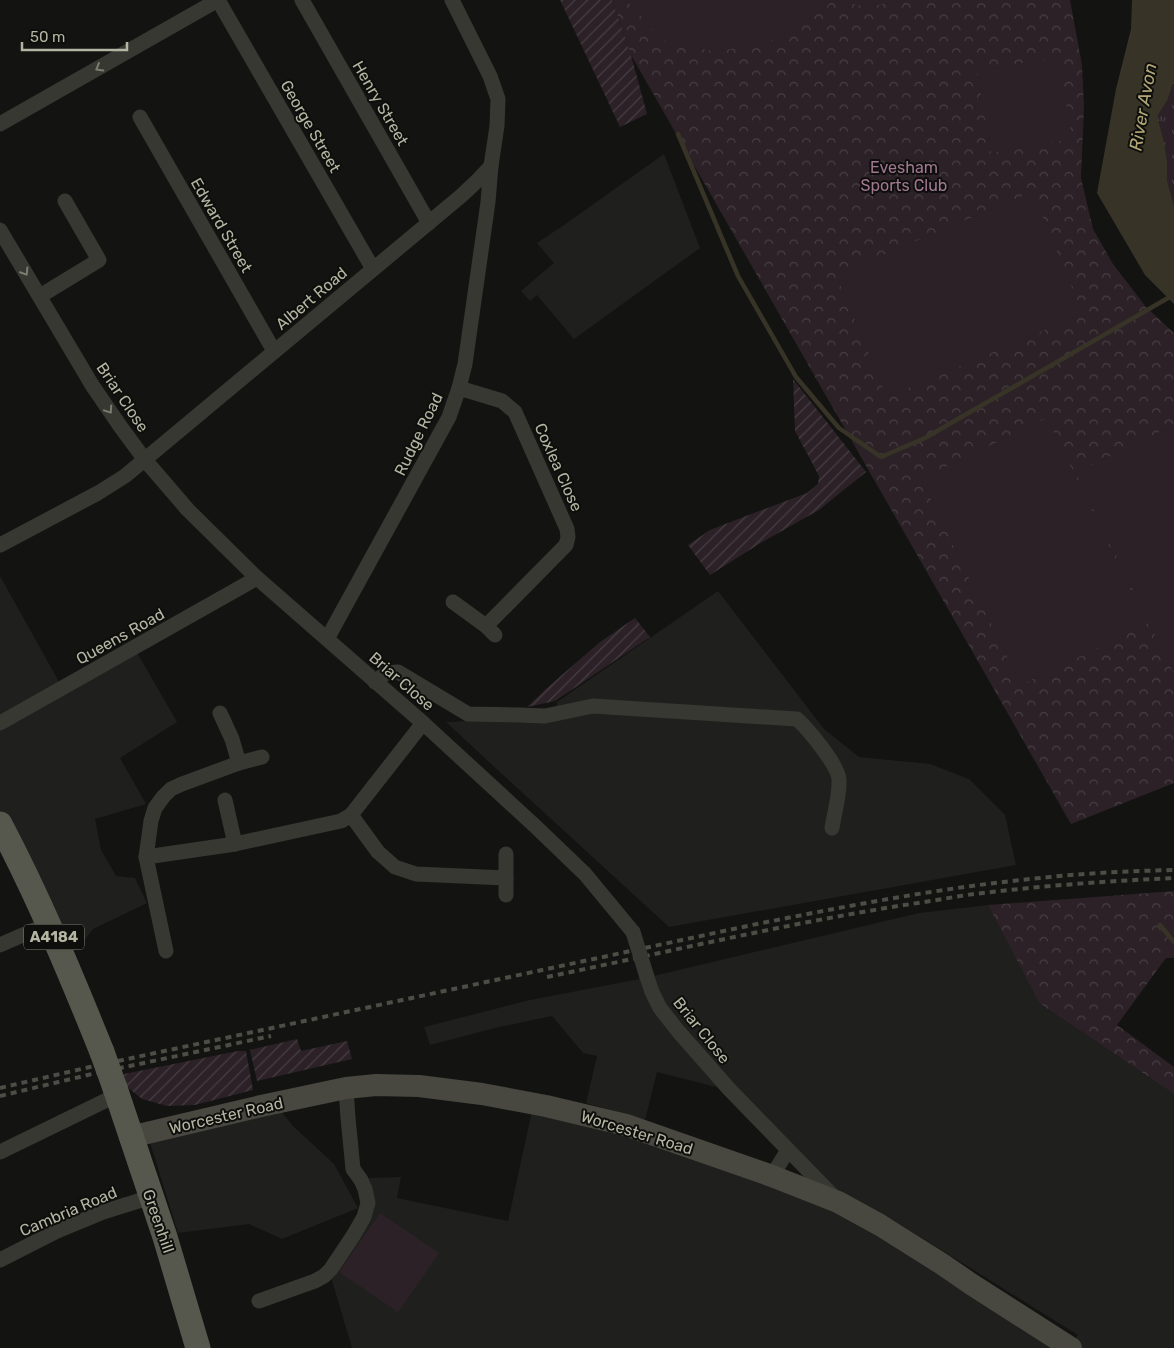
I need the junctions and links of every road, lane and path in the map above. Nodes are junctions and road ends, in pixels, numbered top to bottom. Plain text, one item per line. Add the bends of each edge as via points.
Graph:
1 (218, 0) edge
2 (302, 0) edge
3 (452, 0) edge
4 (140, 117) dead end
5 (0, 124) edge
6 (491, 166) junction
7 (65, 201) dead end
8 (429, 223) junction
9 (0, 230) edge
10 (373, 269) junction
11 (40, 296) junction
12 (274, 351) junction
13 (459, 388) junction
14 (145, 460) junction
15 (0, 545) edge
16 (257, 578) junction
17 (453, 602) dead end
18 (327, 639) junction
19 (375, 682) junction
20 (220, 713) dead end
21 (0, 723) edge
22 (422, 723) junction
23 (262, 757) dead end
24 (239, 763) junction
25 (225, 800) dead end
26 (351, 815) junction
27 (0, 824) edge
28 (832, 828) dead end
29 (235, 844) junction
30 (506, 854) dead end
31 (146, 857) junction
32 (506, 878) junction
33 (506, 895) dead end
34 (48, 924) junction
35 (0, 945) edge
36 (166, 951) dead end
37 (346, 1088) junction
38 (116, 1092) junction
39 (130, 1137) junction
40 (788, 1150) junction
41 (0, 1152) edge
42 (772, 1176) junction
43 (150, 1197) junction
44 (838, 1202) junction
45 (0, 1260) edge
46 (260, 1301) dead end
47 (198, 1348) edge
48 (1071, 1348) edge

1 -> 5 street
1 - 10 street, George Street
2 - 8 street, Henry Street
3 - 6 street via 498,99
4 - 12 street, Edward Street
6 - 8 street, Albert Road
6 - 13 street, Rudge Road
7 - 11 street via 99,260
8 - 10 street, Albert Road
9 -> 11 street, Briar Close
10 - 12 street, Albert Road
11 -> 14 street, Briar Close via 92,385
12 - 14 street, Albert Road
13 - 17 street, Coxlea Close via 502,402 515,412 568,537 566,545 491,630
13 - 18 street, Rudge Road via 448,417
14 - 15 street, Albert Road via 98,493
14 - 16 street, Briar Close via 188,510
16 - 18 street, Briar Close
16 - 21 street, Queens Road
18 - 19 street, Briar Close
19 - 22 street, Briar Close
19 - 28 street via 386,673 398,672 468,714 545,716 593,706 797,719 836,769 840,779
20 - 24 street
22 - 26 street
22 - 40 street, Briar Close, bridge via 585,874 633,932 660,1008 728,1089
23 - 24 street
24 - 31 street via 182,784 163,797 151,821
25 - 29 street
26 - 29 street via 341,821
26 - 32 street via 378,852 395,866 416,874
27 - 34 main road, A4184
29 - 31 street
30 - 32 street
31 - 36 street
32 - 33 street
34 - 35 street
34 - 38 main road, A4184, bridge
37 - 39 main road, Worcester Road
37 - 42 main road, Worcester Road via 419,1086 546,1106 626,1125
37 - 46 street via 353,1169 365,1189 368,1203 364,1216 324,1276
38 - 39 main road, Greenhill / A4184
38 - 41 street
39 - 43 main road, Greenhill / A4184
40 - 42 street
40 - 44 street, Briar Close
42 - 44 main road, Worcester Road
43 - 45 street, Cambria Road via 57,1231
43 - 47 main road, Greenhill / A4184
44 - 48 main road, Worcester Road via 880,1225

